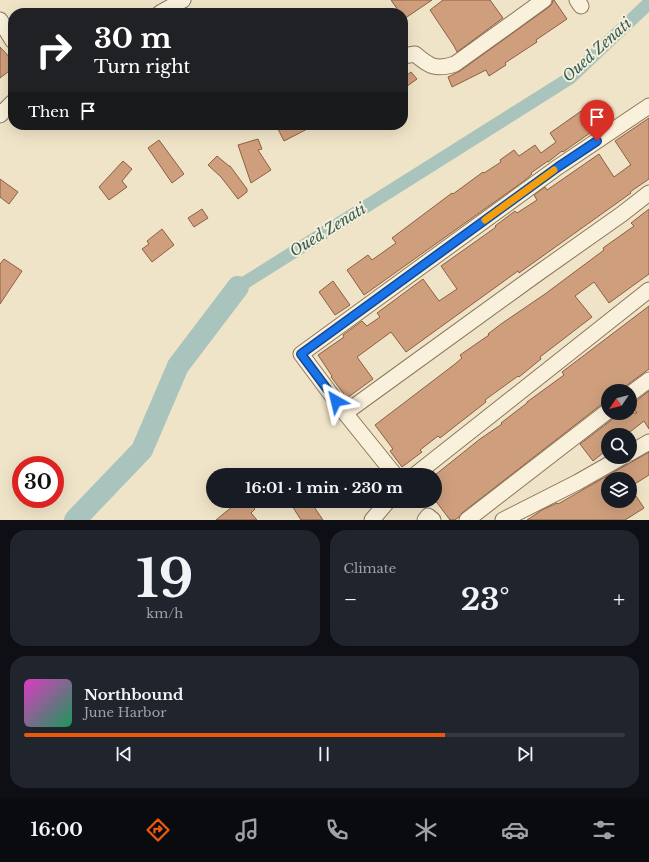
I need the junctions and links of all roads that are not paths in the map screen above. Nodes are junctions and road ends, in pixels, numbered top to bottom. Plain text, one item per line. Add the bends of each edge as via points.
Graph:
1 (183, 0) edge
2 (544, 0) edge
3 (170, 8) edge
4 (0, 20) edge
5 (8, 32) edge
6 (408, 55) edge
7 (649, 106) edge
8 (8, 107) edge
9 (0, 115) edge
10 (649, 193) edge
11 (649, 290) edge
12 (649, 380) edge
13 (637, 389) edge
14 (345, 413) junction
15 (601, 416) edge
16 (649, 442) edge
17 (637, 449) edge
18 (610, 464) edge
19 (389, 468) edge
20 (424, 468) edge
21 (382, 508) edge
22 (372, 520) edge
23 (425, 520) edge
24 (433, 520) edge
25 (467, 520) edge
26 (503, 520) edge

1 - 3 street
2 - 6 street via 455,64 434,67 415,54
4 - 5 street
7 - 14 street via 558,167 301,354
8 - 9 street
10 - 14 street
11 - 20 street
12 - 13 street
14 - 19 street
15 - 25 street
16 - 17 street
18 - 26 street
21 - 22 street
23 - 24 street via 428,516

